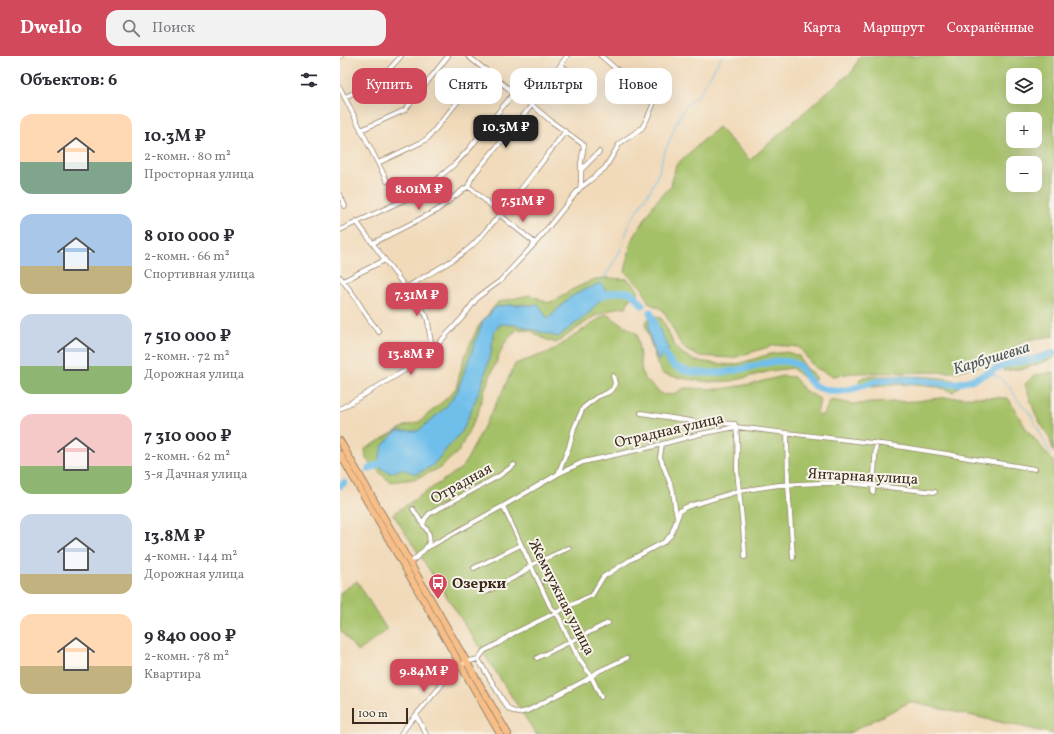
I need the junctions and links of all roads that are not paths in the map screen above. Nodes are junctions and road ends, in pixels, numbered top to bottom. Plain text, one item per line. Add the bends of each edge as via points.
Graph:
1 (401, 56) edge
2 (448, 56) edge
3 (468, 56) edge
4 (567, 56) edge
5 (601, 56) edge
6 (561, 64) junction
7 (484, 68) edge
8 (566, 68) edge
9 (502, 83) edge
10 (340, 88) edge
11 (510, 90) edge
12 (345, 97) junction
13 (510, 98) edge
14 (456, 104) edge
15 (532, 105) junction
16 (361, 130) junction
17 (565, 132) junction
18 (599, 152) dead end
19 (378, 163) junction
20 (581, 170) junction
21 (387, 181) dead end
22 (468, 187) junction
23 (580, 188) junction
24 (340, 196) edge
25 (345, 206) dead end
26 (501, 215) junction
27 (356, 222) junction
28 (340, 230) edge
29 (373, 243) junction
30 (535, 243) junction
31 (386, 260) junction
32 (341, 279) edge
33 (406, 288) junction
34 (380, 332) dead end
35 (434, 348) junction
36 (613, 376) dead end
37 (340, 409) edge
38 (641, 413) dead end
39 (736, 426) junction
40 (787, 433) junction
41 (340, 441) edge
42 (662, 444) junction
43 (876, 444) junction
44 (340, 454) edge
45 (514, 465) dead end
46 (1035, 469) dead end
47 (558, 474) junction
48 (788, 484) junction
49 (873, 486) junction
50 (739, 491) junction
51 (873, 492) dead end
52 (934, 492) dead end
53 (502, 506) junction
54 (413, 509) dead end
55 (677, 516) junction
56 (423, 526) junction
57 (521, 545) junction
58 (568, 548) dead end
59 (425, 549) junction
60 (745, 558) dead end
61 (793, 558) dead end
62 (410, 563) junction
63 (531, 565) junction
64 (474, 568) dead end
65 (486, 592) dead end
66 (556, 612) junction
67 (608, 623) dead end
68 (571, 642) junction
69 (537, 658) dead end
70 (627, 658) dead end
71 (478, 659) junction
72 (464, 663) junction
73 (591, 676) junction
74 (601, 697) dead end
75 (416, 715) junction
76 (401, 734) edge
77 (426, 734) edge
78 (500, 734) edge
79 (508, 734) edge

1 - 12 street via 384,75
2 - 16 street via 405,110
3 - 7 street
4 - 6 street
5 - 23 street via 644,89 652,98 652,108 642,128 620,143 605,168
6 - 8 street
6 - 15 street
9 - 11 street
10 - 12 street
12 - 16 street
13 - 27 street via 470,148 423,191
14 - 19 street via 428,138
15 - 17 street
15 - 22 street via 475,173
16 - 19 street
17 - 20 street via 584,145
17 - 26 street
18 - 20 street
19 - 21 street
20 - 23 street
22 - 26 street
22 - 29 street via 436,210
23 - 30 street
24 - 25 street
26 - 30 street
26 - 33 street via 469,248
27 - 28 street
27 - 29 street
29 - 31 street
30 - 35 street via 500,281 478,297
31 - 32 street
31 - 33 street
32 - 34 street
33 - 35 street via 426,315 429,338
35 - 37 street via 424,359
36 - 47 street via 613,389 583,408
38 - 39 street
39 - 40 street, Отрадная улица
39 - 42 street, Отрадная улица
39 - 50 street
40 - 43 street, Отрадная улица
40 - 48 street
41 - 62 main road
42 - 47 street, Отрадная улица via 583,462
42 - 55 street via 660,457 673,491
43 - 46 street, Отрадная улица
43 - 49 street
44 - 72 main road
45 - 56 street, Отрадная via 499,476 429,514
47 - 53 street, Отрадная улица
48 - 49 street, Янтарная улица via 834,483
48 - 50 street, Янтарная улица
48 - 61 street
49 - 51 street
49 - 52 street, Янтарная улица
50 - 55 street, Янтарная улица via 686,507
50 - 60 street
53 - 57 street, Жемчужная улица
53 - 59 street, Отрадная улица
54 - 56 street
55 - 66 street via 672,535 664,542 603,577 592,595
56 - 59 street, Отрадная via 430,536
57 - 63 street, Жемчужная улица
57 - 64 street
58 - 63 street
59 - 62 street
62 - 72 main road
63 - 65 street via 521,574
63 - 66 street, Жемчужная улица via 550,606
66 - 68 street, Жемчужная улица
66 - 71 street via 512,634 484,651
67 - 68 street
68 - 69 street
68 - 73 street, Жемчужная улица
70 - 73 street
71 - 72 street
71 - 73 street via 503,702 510,710 518,713 527,711
72 - 75 street via 450,673
72 - 78 main road
72 - 79 main road
73 - 74 street, Жемчужная улица
75 - 76 street
75 - 77 street

